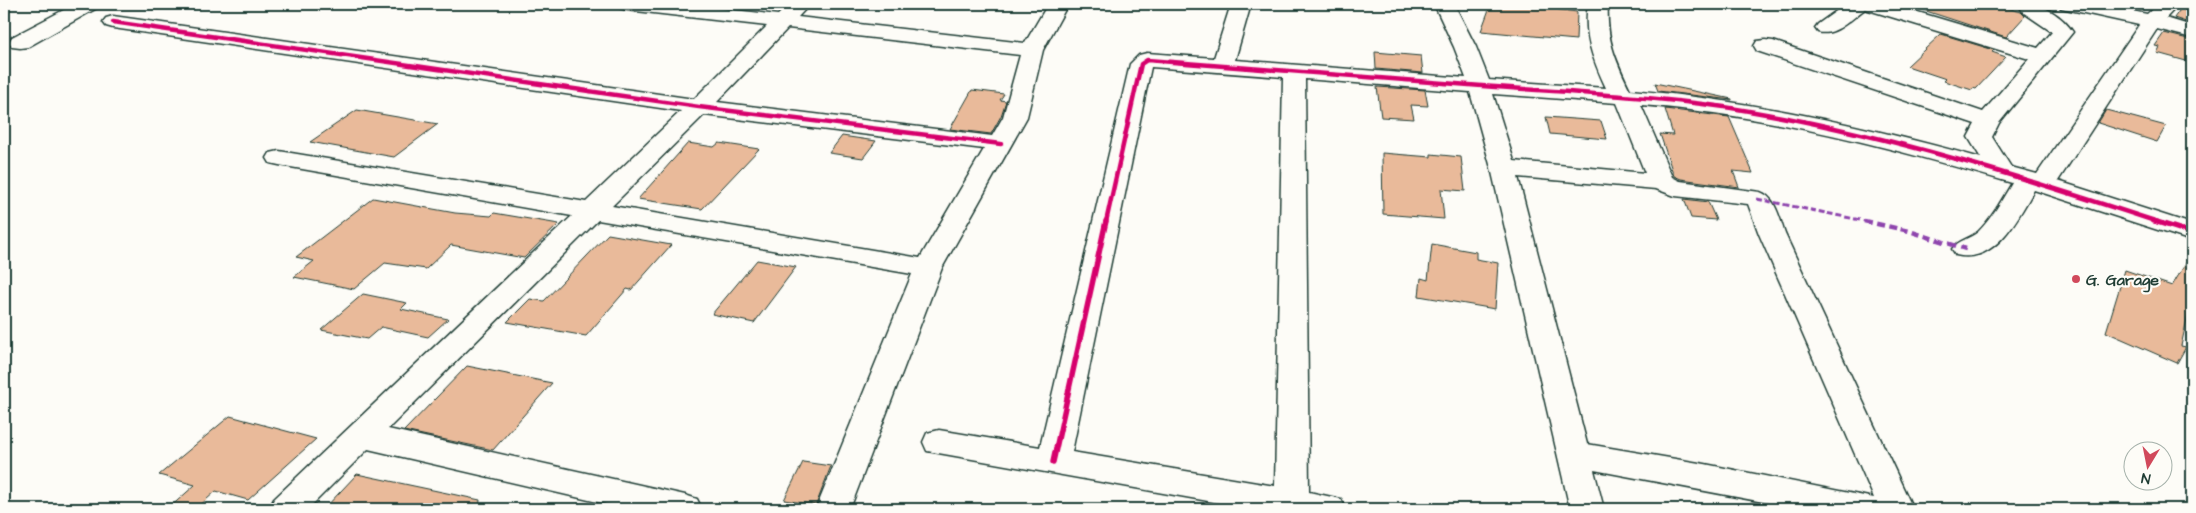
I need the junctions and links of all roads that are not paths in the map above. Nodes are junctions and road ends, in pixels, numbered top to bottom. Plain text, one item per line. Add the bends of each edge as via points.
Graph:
1 (90, 4) edge
2 (627, 4) edge
3 (800, 4) edge
4 (1058, 4) edge
5 (1241, 4) edge
6 (1444, 4) edge
7 (1598, 4) edge
8 (1859, 4) edge
9 (1870, 4) edge
10 (2068, 4) edge
11 (2031, 9) dead end
12 (2162, 9) edge
13 (113, 22) dead end
14 (781, 22) junction
15 (2192, 32) edge
16 (20, 42) dead end
17 (1765, 46) dead end
18 (1032, 50) junction
19 (2043, 56) junction
20 (1820, 64) junction
21 (1223, 65) junction
22 (1294, 71) junction
23 (1480, 87) junction
24 (1624, 95) junction
25 (698, 107) junction
26 (1988, 121) junction
27 (1002, 144) junction
28 (279, 158) dead end
29 (1503, 168) junction
30 (2002, 171) junction
31 (2036, 181) junction
32 (1661, 182) junction
33 (593, 210) junction
34 (2192, 233) edge
35 (1966, 249) dead end
36 (928, 268) junction
37 (360, 435) junction
38 (939, 442) dead end
39 (1574, 454) junction
40 (1053, 462) junction
41 (1292, 503) junction
42 (286, 509) edge
43 (685, 509) edge
44 (833, 509) edge
45 (1329, 509) edge
46 (1587, 509) edge
47 (1866, 509) edge
48 (1896, 509) edge

1 - 16 street
2 - 14 street
3 - 14 street
4 - 18 street
5 - 21 street
6 - 23 street
7 - 24 street via 1596,40
8 - 20 street via 1819,34 1804,50 1807,56
9 - 19 street
10 - 12 street
11 - 19 street via 2057,24 2063,32
12 - 15 street
12 - 31 street
13 - 25 street
14 - 18 street
14 - 25 street
17 - 20 street
18 - 27 street via 1015,117
19 - 26 street
20 - 26 street
21 - 22 street
21 - 40 street via 1147,60 1141,64
22 - 23 street
22 - 41 street
23 - 24 street
23 - 29 street
24 - 30 street via 1789,118 1897,142
24 - 32 street
25 - 27 street
25 - 33 street
26 - 30 street via 1980,137
27 - 36 street
28 - 33 street
29 - 32 street
29 - 39 street
30 - 31 street
31 - 34 street
31 - 35 street via 1991,236 1976,248
32 - 48 street via 1675,188 1751,197 1761,204
33 - 36 street
33 - 37 street
36 - 44 street
37 - 42 street
37 - 43 street
38 - 40 street
39 - 46 street
39 - 47 street
40 - 41 street
41 - 45 street

